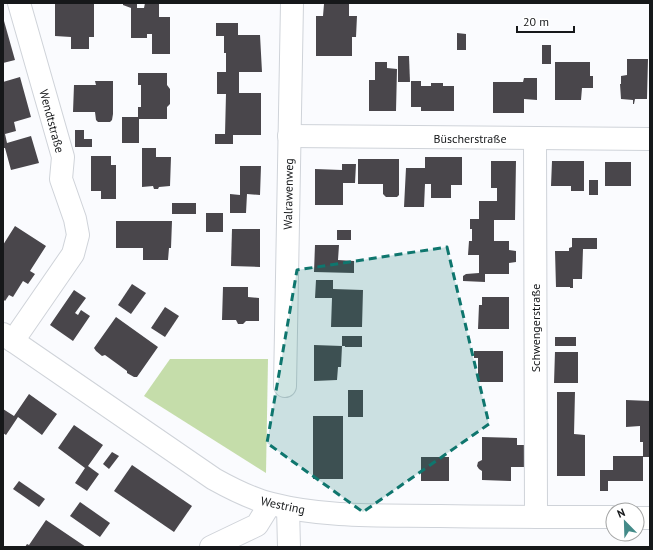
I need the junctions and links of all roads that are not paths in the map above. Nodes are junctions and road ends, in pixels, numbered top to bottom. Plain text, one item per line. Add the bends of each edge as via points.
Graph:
1 (19, 3) edge
2 (292, 3) edge
3 (289, 136) junction
4 (535, 138) junction
5 (650, 139) edge
6 (8, 337) edge
7 (285, 386) dead end
8 (279, 506) junction
9 (536, 517) junction
10 (605, 518) edge
11 (212, 547) edge
12 (289, 547) edge

1 - 6 street, Wendtstraße via 63,157 61,179 78,234 73,254
2 - 3 street, Walrawenweg
3 - 4 street, Büscherstraße
3 - 7 street, Walrawenweg
4 - 5 street, Büscherstraße
4 - 9 street, Schwengerstraße
6 - 8 street, Westring via 214,479 235,490
8 - 9 street, Westring via 331,513 376,515
8 - 11 street via 257,525
8 - 12 street
9 - 10 street, Westring

